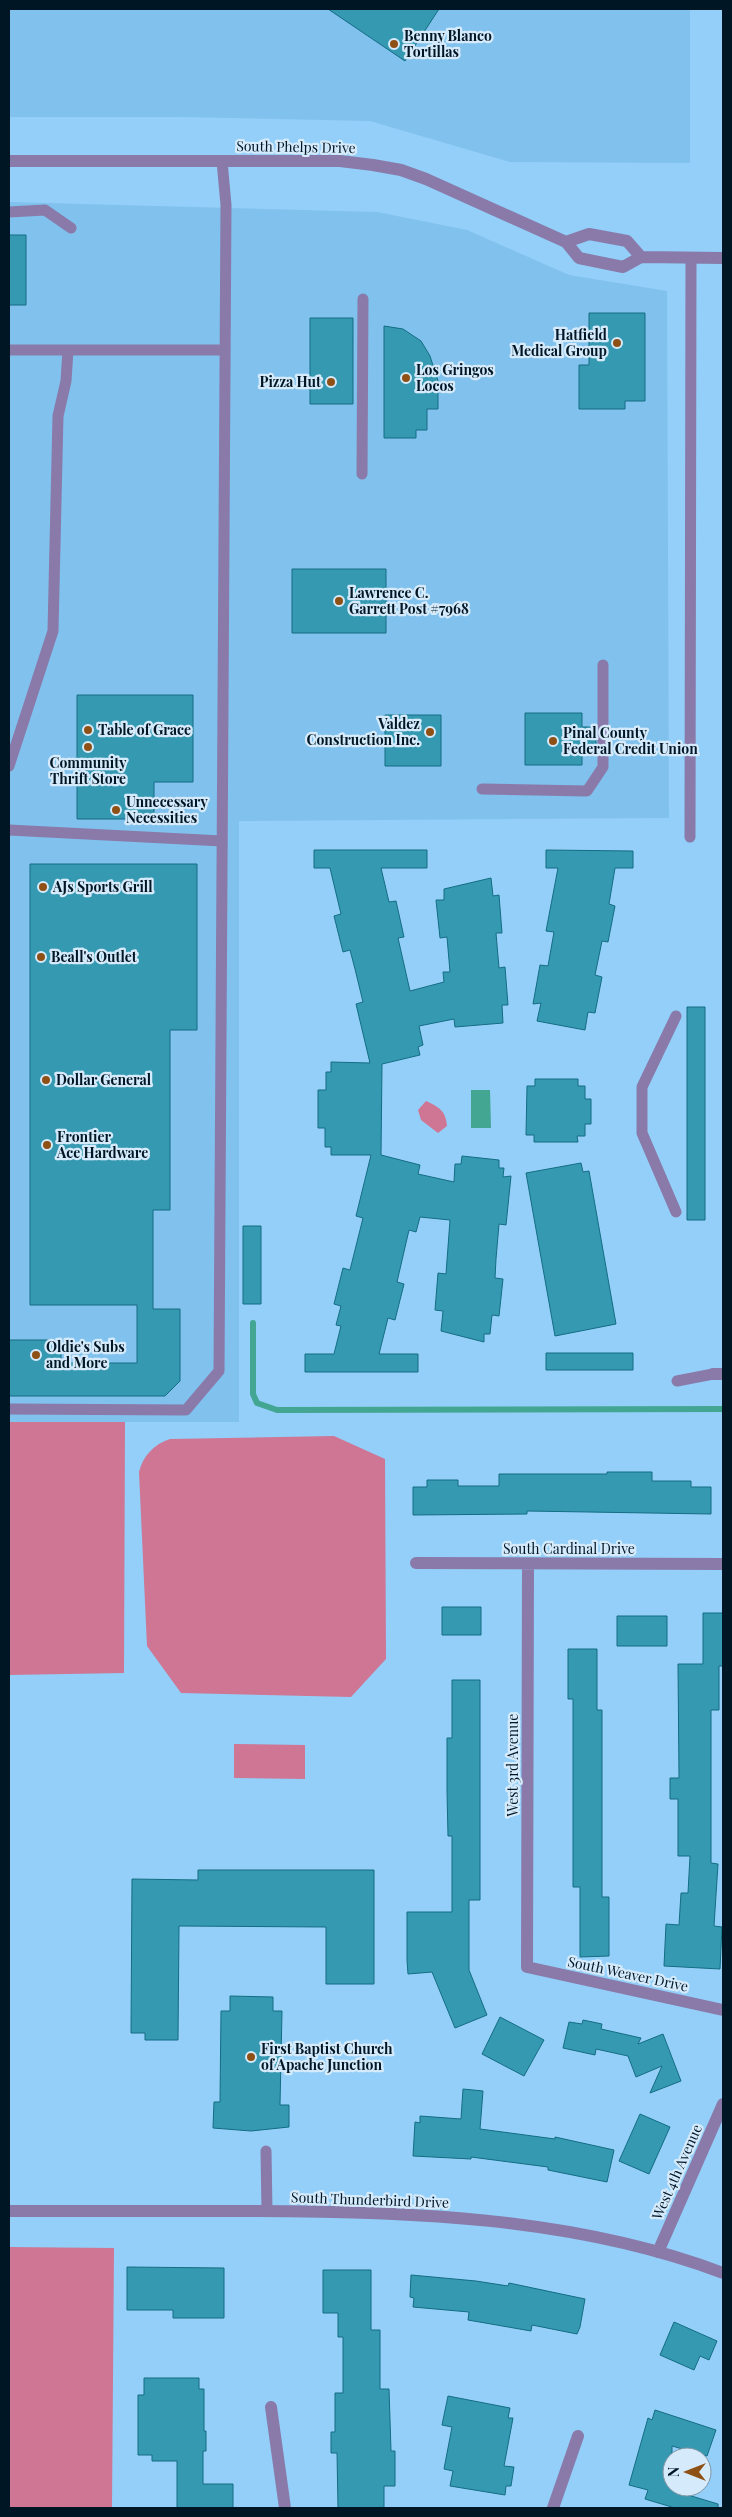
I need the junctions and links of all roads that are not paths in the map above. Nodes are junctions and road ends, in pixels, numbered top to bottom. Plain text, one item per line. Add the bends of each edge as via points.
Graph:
1 (9, 161) edge
2 (222, 161) junction
3 (9, 212) edge
4 (70, 228) dead end
5 (566, 242) junction
6 (641, 257) junction
7 (691, 258) junction
8 (723, 258) edge
9 (363, 299) dead end
10 (9, 350) edge
11 (68, 350) junction
12 (225, 350) junction
13 (362, 474) dead end
14 (603, 665) dead end
15 (9, 766) edge
16 (482, 789) dead end
17 (9, 830) edge
18 (690, 837) dead end
19 (222, 841) junction
20 (676, 1016) dead end
21 (676, 1212) dead end
22 (718, 1374) edge
23 (677, 1381) dead end
24 (9, 1409) edge
25 (416, 1563) dead end
26 (528, 1564) junction
27 (723, 1564) edge
28 (527, 1967) joint
29 (723, 2010) edge
30 (723, 2104) edge
31 (266, 2152) dead end
32 (9, 2211) edge
33 (267, 2211) junction
34 (658, 2252) junction
35 (723, 2273) edge
36 (272, 2406) dead end
37 (578, 2436) dead end
38 (285, 2508) edge
39 (553, 2508) edge

1 - 2 street, South Phelps Drive
2 - 5 street, South Phelps Drive via 340,161 401,170
2 - 12 lane via 226,205
3 - 4 lane via 45,210
5 - 6 street via 589,234 627,241
5 - 6 street, South Phelps Drive via 579,258 602,263 624,267
6 - 7 street, South Phelps Drive
7 - 8 street, South Phelps Drive
7 - 18 lane
9 - 13 lane
10 - 11 lane
11 - 12 lane
11 - 15 lane via 66,382 58,416 53,631
12 - 19 lane
14 - 16 lane via 603,767 587,791
17 - 19 lane
19 - 24 lane via 219,1371 186,1410
20 - 21 lane via 642,1087 642,1133
22 - 23 lane
25 - 26 street, South Cardinal Drive
26 - 27 street, South Cardinal Drive
26 - 28 street, West 3rd Avenue
28 - 29 street, South Weaver Drive
30 - 34 street, West 4th Avenue
31 - 33 lane
32 - 33 street, South Thunderbird Drive
33 - 34 street, South Thunderbird Drive via 391,2213 469,2219 524,2226
34 - 35 street, South Thunderbird Drive
36 - 38 street
37 - 39 street

